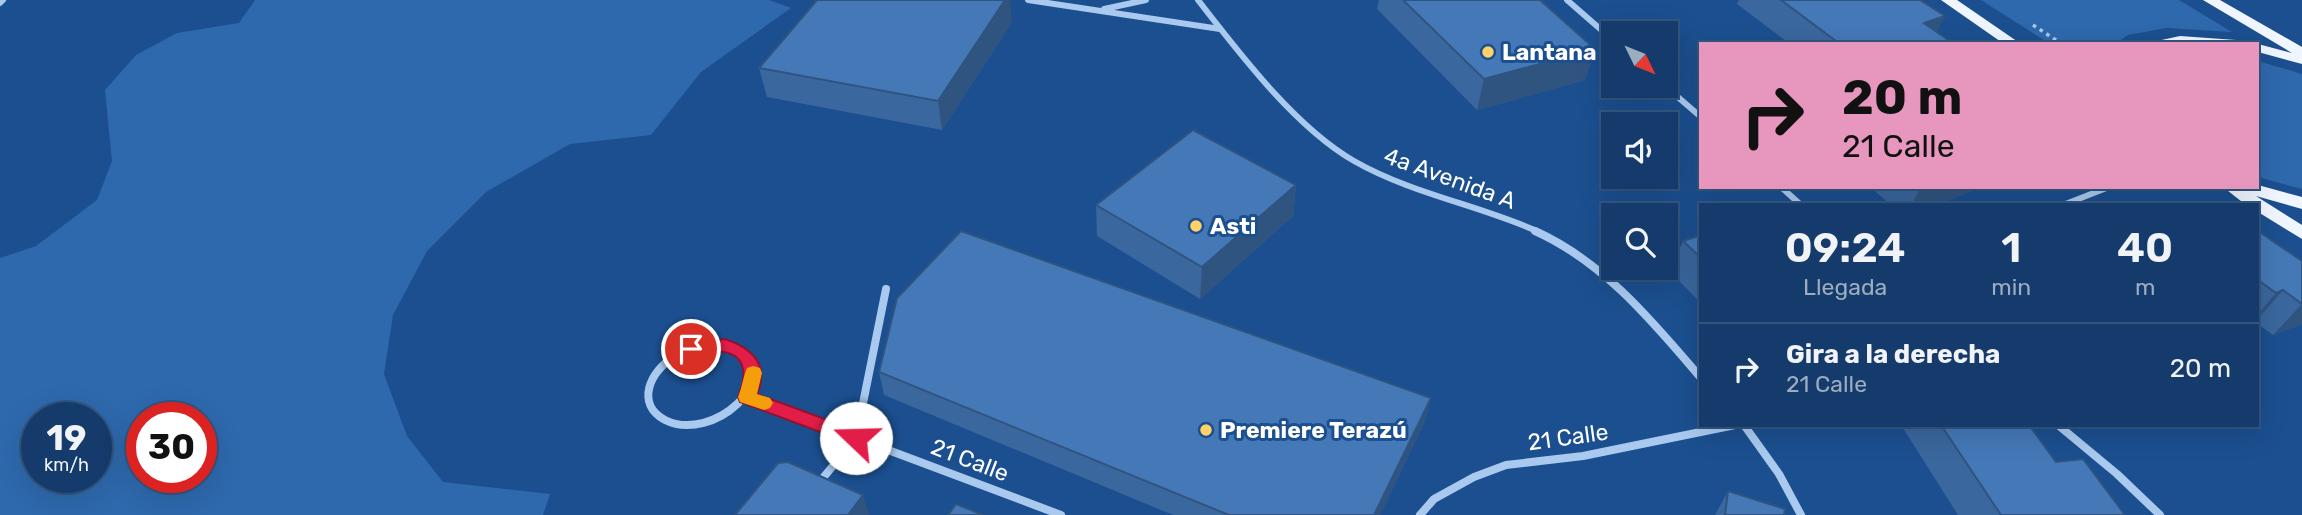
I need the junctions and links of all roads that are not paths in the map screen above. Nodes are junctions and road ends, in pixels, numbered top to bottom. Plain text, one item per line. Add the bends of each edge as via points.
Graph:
1 (1028, 0) edge
2 (1146, 0) edge
3 (1198, 0) edge
4 (1567, 0) edge
5 (1948, 0) edge
6 (2210, 0) edge
7 (1097, 11) junction
8 (1220, 29) junction
9 (1601, 30) edge
10 (2011, 42) edge
11 (2171, 42) edge
12 (2208, 42) edge
13 (2259, 48) edge
14 (2302, 53) edge
15 (2302, 61) edge
16 (1678, 97) edge
17 (1699, 115) edge
18 (1783, 189) edge
19 (2104, 189) edge
20 (2234, 189) edge
21 (2253, 189) edge
22 (1799, 203) edge
23 (2068, 203) edge
24 (2256, 203) edge
25 (2302, 204) edge
26 (2259, 205) edge
27 (2302, 233) edge
28 (887, 289) dead end
29 (1699, 376) edge
30 (747, 397) junction
31 (1725, 427) edge
32 (1745, 427) edge
33 (2059, 427) edge
34 (856, 438) junction
35 (807, 489) edge
36 (1061, 515) edge
37 (1420, 515) edge
38 (1801, 515) edge
39 (2160, 515) edge

1 - 7 street
2 - 7 street
3 - 8 street, 4a Avenida A
4 - 9 street
5 - 10 main road
6 - 14 main road
7 - 8 street
8 - 29 street, 4a Avenida A via 1329,145 1385,176 1510,220 1585,258 1639,306
11 - 12 main road
13 - 15 main road
16 - 17 street
18 - 22 street
19 - 23 street
20 - 24 main road
21 - 25 main road
26 - 27 main road
28 - 34 street
30 - 30 street via 754,371 739,351 725,346 691,349 675,356 656,372 647,392 656,415 684,426 719,419
30 - 34 street, 21 Calle
31 - 37 street, 21 Calle via 1583,456 1506,464 1434,499
32 - 38 street
33 - 39 street
34 - 35 street via 827,475
34 - 36 street, 21 Calle

